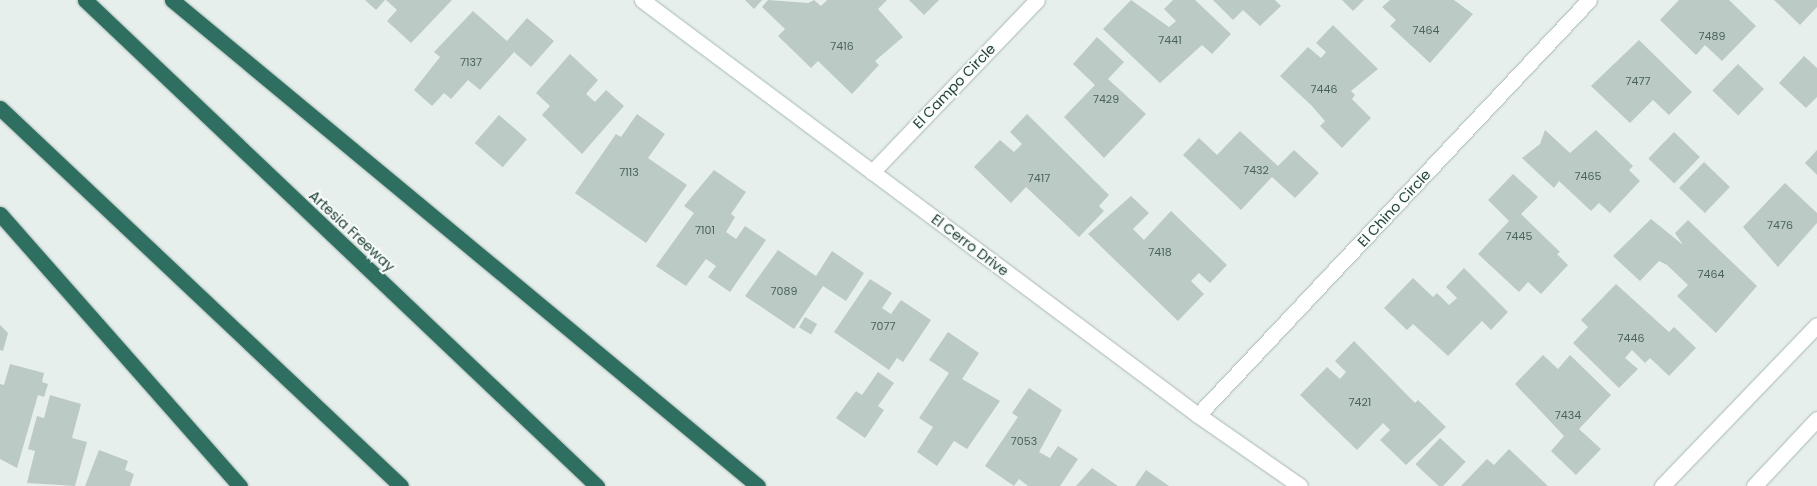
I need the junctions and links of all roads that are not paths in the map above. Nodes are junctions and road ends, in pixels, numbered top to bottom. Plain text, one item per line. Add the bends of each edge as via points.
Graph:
1 (85, 0) edge
2 (172, 0) edge
3 (642, 0) edge
4 (1037, 0) edge
5 (1589, 0) edge
6 (0, 108) edge
7 (872, 172) junction
8 (0, 214) edge
9 (1817, 325) edge
10 (1198, 415) junction
11 (1817, 419) edge
12 (240, 486) edge
13 (401, 486) edge
14 (597, 486) edge
15 (758, 486) edge
16 (1300, 486) edge
17 (1662, 486) edge
18 (1754, 486) edge

1 - 14 highway, Artesia Freeway
2 - 15 highway
3 - 7 street, El Cerro Drive
4 - 7 street, El Campo Circle
5 - 10 street, El Chino Circle
6 - 13 highway
7 - 10 street, El Cerro Drive
8 - 12 highway
9 - 17 street
10 - 16 street, El Cerro Drive
11 - 18 street

